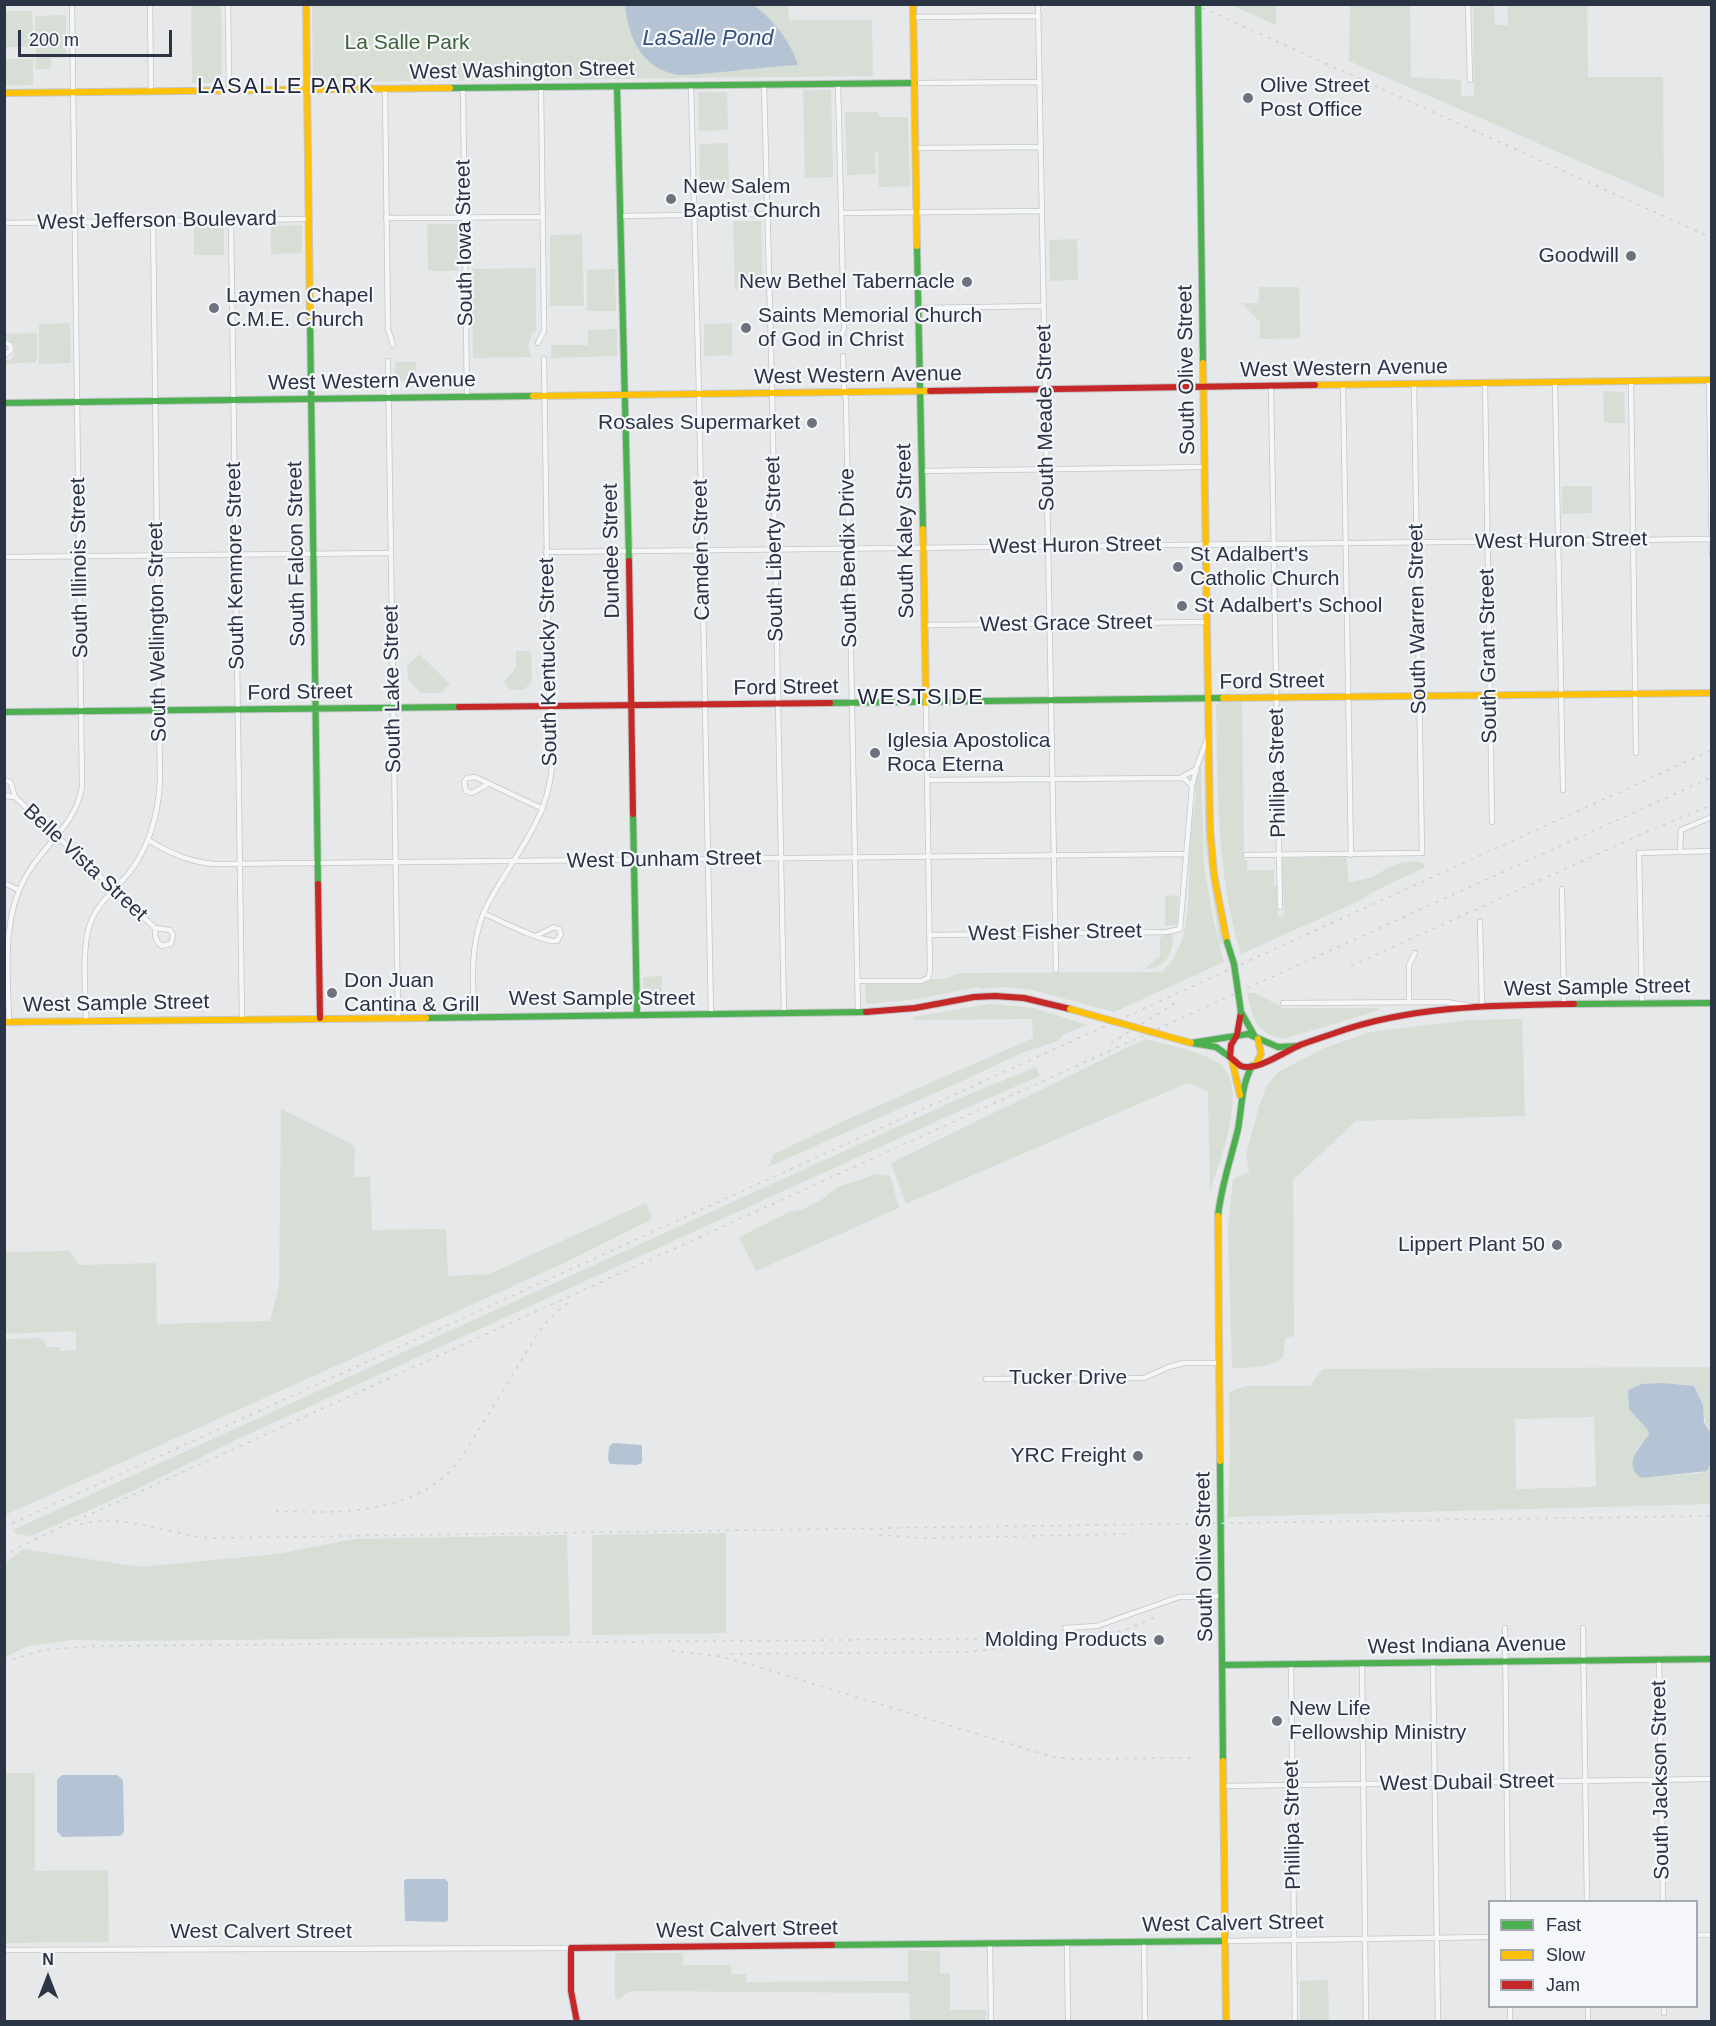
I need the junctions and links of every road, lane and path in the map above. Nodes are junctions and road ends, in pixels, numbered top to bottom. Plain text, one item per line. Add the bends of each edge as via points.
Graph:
1 (72, 4) edge
2 (150, 4) edge
3 (228, 4) edge
4 (306, 4) edge
5 (913, 4) edge
6 (1038, 4) edge
7 (1198, 4) edge
8 (1468, 4) edge
9 (1039, 16) junction
10 (914, 17) junction
11 (1470, 80) dead end
12 (1040, 82) junction
13 (915, 83) junction
14 (837, 84) junction
15 (764, 85) junction
16 (691, 86) junction
17 (541, 87) junction
18 (617, 87) junction
19 (463, 88) junction
20 (385, 89) junction
21 (307, 90) junction
22 (229, 91) junction
23 (151, 92) junction
24 (4, 93) edge
25 (74, 93) junction
26 (1041, 147) junction
27 (916, 148) junction
28 (1042, 211) junction
29 (917, 212) junction
30 (841, 213) junction
31 (768, 214) junction
32 (694, 215) junction
33 (620, 216) junction
34 (465, 217) junction
35 (542, 217) junction
36 (387, 218) junction
37 (309, 219) junction
38 (231, 220) junction
39 (153, 221) junction
40 (76, 222) junction
41 (4, 223) edge
42 (1044, 306) junction
43 (919, 308) junction
44 (840, 339) dead end
45 (4, 342) edge
46 (538, 343) dead end
47 (393, 345) dead end
48 (4, 356) edge
49 (843, 356) dead end
50 (544, 359) dead end
51 (388, 361) dead end
52 (1710, 380) edge
53 (1630, 381) junction
54 (1556, 382) junction
55 (1485, 383) junction
56 (1414, 384) junction
57 (1343, 385) junction
58 (1271, 387) junction
59 (1204, 388) junction
60 (1045, 390) junction
61 (920, 392) junction
62 (772, 393) junction
63 (845, 393) junction
64 (699, 394) junction
65 (625, 395) junction
66 (544, 396) junction
67 (467, 397) junction
68 (389, 398) junction
69 (311, 399) junction
70 (234, 400) junction
71 (156, 401) junction
72 (78, 402) junction
73 (4, 403) edge
74 (1205, 467) junction
75 (1047, 469) junction
76 (921, 471) junction
77 (1711, 539) edge
78 (1634, 540) junction
79 (1559, 541) junction
80 (1487, 542) junction
81 (1345, 543) junction
82 (1417, 543) junction
83 (1206, 544) junction
84 (1274, 544) junction
85 (1048, 546) junction
86 (923, 548) junction
87 (775, 549) junction
88 (849, 549) junction
89 (702, 550) junction
90 (628, 551) junction
91 (546, 552) junction
92 (391, 553) junction
93 (313, 554) junction
94 (236, 555) junction
95 (1712, 555) edge
96 (157, 556) junction
97 (4, 557) edge
98 (80, 557) junction
99 (1208, 622) junction
100 (1049, 624) junction
101 (924, 625) junction
102 (1636, 693) junction
103 (1712, 693) edge
104 (1562, 694) junction
105 (1490, 696) junction
106 (1419, 697) junction
107 (1276, 698) junction
108 (1348, 698) junction
109 (1209, 700) junction
110 (1051, 702) junction
111 (926, 703) junction
112 (778, 704) junction
113 (852, 704) junction
114 (705, 705) junction
115 (631, 706) junction
116 (551, 707) junction
117 (393, 708) junction
118 (316, 709) junction
119 (238, 710) junction
120 (82, 711) junction
121 (159, 711) junction
122 (4, 712) edge
123 (1209, 734) junction
124 (1636, 753) dead end
125 (1195, 770) junction
126 (1180, 777) junction
127 (4, 779) edge
128 (1052, 779) junction
129 (927, 780) junction
130 (488, 784) junction
131 (1192, 786) junction
132 (1563, 790) dead end
133 (4, 796) edge
134 (15, 797) junction
135 (543, 809) junction
136 (1712, 817) edge
137 (1492, 822) dead end
138 (57, 836) junction
139 (148, 840) junction
140 (1712, 851) edge
141 (1680, 852) junction
142 (1186, 854) junction
143 (1246, 855) dead end
144 (1279, 855) junction
145 (1351, 855) junction
146 (1054, 856) junction
147 (928, 857) junction
148 (855, 858) junction
149 (781, 859) junction
150 (634, 860) junction
151 (708, 860) junction
152 (396, 862) junction
153 (513, 862) junction
154 (318, 864) junction
155 (240, 865) junction
156 (4, 883) edge
157 (1562, 889) dead end
158 (19, 890) junction
159 (114, 890) junction
160 (1280, 907) dead end
161 (483, 913) junction
162 (1480, 922) dead end
163 (155, 928) junction
164 (1180, 929) joint
165 (1055, 933) junction
166 (930, 935) junction
167 (536, 936) junction
168 (1415, 953) dead end
169 (1056, 970) dead end
170 (857, 981) junction
171 (1410, 1002) junction
172 (1283, 1003) dead end
173 (1642, 1003) junction
174 (1712, 1003) edge
175 (1564, 1005) junction
176 (1482, 1008) junction
177 (1241, 1012) junction
178 (858, 1013) junction
179 (784, 1014) junction
180 (711, 1015) junction
181 (637, 1016) junction
182 (474, 1017) junction
183 (320, 1018) junction
184 (398, 1018) junction
185 (242, 1019) junction
186 (86, 1021) junction
187 (7, 1022) edge
188 (1237, 1035) junction
189 (1256, 1037) junction
190 (1191, 1043) junction
191 (1298, 1046) junction
192 (1231, 1058) junction
193 (1254, 1065) junction
194 (1240, 1095) junction
195 (1219, 1364) junction
196 (986, 1379) dead end
197 (1221, 1596) junction
198 (1065, 1628) dead end
199 (1505, 1628) dead end
200 (1583, 1628) dead end
201 (1659, 1659) junction
202 (1712, 1659) edge
203 (1583, 1660) junction
204 (1505, 1662) junction
205 (1433, 1663) junction
206 (1362, 1664) junction
207 (1222, 1665) junction
208 (1291, 1665) junction
209 (1712, 1779) edge
210 (1661, 1780) junction
211 (1585, 1781) junction
212 (1507, 1782) junction
213 (1434, 1783) junction
214 (1363, 1784) junction
215 (1292, 1785) junction
216 (1223, 1786) junction
217 (1508, 1900) edge
218 (1587, 1900) edge
219 (1663, 1900) edge
220 (1488, 1937) edge
221 (1437, 1938) junction
222 (1365, 1939) junction
223 (1294, 1940) junction
224 (1225, 1941) junction
225 (1144, 1942) junction
226 (1067, 1943) junction
227 (990, 1944) junction
228 (571, 1948) junction
229 (4, 1950) edge
230 (577, 2022) edge
231 (991, 2022) edge
232 (1068, 2022) edge
233 (1145, 2022) edge
234 (1226, 2022) edge
235 (1295, 2022) edge
236 (1366, 2022) edge
237 (1438, 2022) edge

1 - 25 street, South Illinois Street
2 - 23 street
3 - 22 street
4 - 21 street, South Falcon Street
5 - 10 street, South Kaley Street
6 - 9 street, South Meade Street
7 - 59 street, South Olive Street
8 - 11 street
9 - 10 street
9 - 12 street, South Meade Street
10 - 13 street, South Kaley Street
12 - 13 street, West Washington Street
12 - 26 street, South Meade Street
13 - 14 street, West Washington Street
13 - 27 street, South Kaley Street
14 - 15 street, West Washington Street
14 - 30 street
15 - 16 street, West Washington Street
15 - 31 street, South Liberty Street
16 - 18 street, West Washington Street
16 - 32 street, Camden Street
17 - 18 street, West Washington Street
17 - 19 street, West Washington Street
17 - 35 street
18 - 33 street, Dundee Street
19 - 20 street, West Washington Street
19 - 34 street, South Iowa Street
20 - 21 street, West Washington Street
20 - 36 street
21 - 22 street, West Washington Street
21 - 37 street, South Falcon Street
22 - 23 street, West Washington Street
23 - 25 street, West Washington Street
24 - 25 street, West Washington Street
25 - 40 street, South Illinois Street
26 - 27 street
26 - 28 street, South Meade Street
27 - 29 street, South Kaley Street
28 - 29 street
28 - 42 street, South Meade Street
29 - 30 street
29 - 43 street, South Kaley Street
30 - 44 street via 844,329
31 - 32 street
31 - 62 street, South Liberty Street
32 - 33 street
32 - 64 street, Camden Street
33 - 65 street, Dundee Street
34 - 35 street
34 - 36 street
34 - 67 street, South Iowa Street
35 - 46 street via 544,331
36 - 47 street via 388,328
37 - 38 street, West Jefferson Boulevard
37 - 69 street, South Falcon Street
38 - 39 street, West Jefferson Boulevard
38 - 70 street, South Kenmore Street
39 - 40 street, West Jefferson Boulevard
39 - 71 street, South Wellington Street
40 - 41 street, West Jefferson Boulevard
40 - 72 street, South Illinois Street
42 - 43 street
42 - 60 street, South Meade Street
43 - 61 street, South Kaley Street
45 - 48 street via 11,350
49 - 63 street, South Bendix Drive
50 - 66 street, South Kentucky Street
51 - 68 street, South Lake Street
52 - 53 street, West Western Avenue
52 - 77 street
53 - 54 street, West Western Avenue
53 - 78 street
54 - 55 street, West Western Avenue
54 - 79 street
55 - 56 street, West Western Avenue
55 - 80 street, South Grant Street
56 - 57 street, West Western Avenue
56 - 82 street, South Warren Street
57 - 58 street, West Western Avenue
57 - 81 street
58 - 59 street, West Western Avenue
58 - 84 street, Phillipa Street
59 - 60 street, West Western Avenue
59 - 74 street, South Olive Street
60 - 61 street, West Western Avenue
60 - 75 street, South Meade Street
61 - 63 street, West Western Avenue
61 - 76 street, South Kaley Street
62 - 63 street, West Western Avenue
62 - 64 street, West Western Avenue
62 - 87 street, South Liberty Street
63 - 88 street, South Bendix Drive
64 - 65 street, West Western Avenue
64 - 89 street, Camden Street
65 - 66 street, West Western Avenue
65 - 90 street, Dundee Street
66 - 67 street, West Western Avenue
66 - 91 street, South Kentucky Street
67 - 68 street, West Western Avenue
68 - 69 street, West Western Avenue
68 - 92 street, South Lake Street
69 - 70 street, West Western Avenue
69 - 93 street, South Falcon Street
70 - 71 street, West Western Avenue
70 - 94 street, South Kenmore Street
71 - 72 street, West Western Avenue
71 - 96 street, South Wellington Street
72 - 73 street, West Western Avenue
72 - 98 street, South Illinois Street
74 - 75 street
74 - 83 street, South Olive Street
75 - 76 street
75 - 85 street, South Meade Street
76 - 86 street, South Kaley Street
77 - 78 street, West Huron Street
77 - 95 street
78 - 79 street, West Huron Street
78 - 102 street
79 - 80 street, West Huron Street
79 - 104 street
80 - 82 street, West Huron Street
80 - 105 street, South Grant Street
81 - 82 street, West Huron Street
81 - 84 street, West Huron Street
81 - 108 street
82 - 106 street, South Warren Street
83 - 84 street, West Huron Street
83 - 85 street, West Huron Street
83 - 99 street, South Olive Street
84 - 107 street, Phillipa Street
85 - 86 street, West Huron Street
85 - 100 street, South Meade Street
86 - 88 street, West Huron Street
86 - 101 street, South Kaley Street
87 - 88 street, West Huron Street
87 - 89 street, West Huron Street
87 - 112 street, South Liberty Street
88 - 113 street, South Bendix Drive
89 - 90 street, West Huron Street
89 - 114 street, Camden Street
90 - 91 street, West Huron Street
90 - 115 street, Dundee Street
91 - 116 street, South Kentucky Street
92 - 93 street
92 - 117 street, South Lake Street
93 - 94 street
93 - 118 street, South Falcon Street
94 - 96 street
94 - 119 street, South Kenmore Street
96 - 98 street
96 - 121 street, South Wellington Street
97 - 98 street
98 - 120 street, South Illinois Street
99 - 100 street, West Grace Street
99 - 109 street, South Olive Street
100 - 101 street, West Grace Street
100 - 110 street, South Meade Street
101 - 111 street, South Kaley Street
102 - 103 street, Ford Street
102 - 104 street, Ford Street
102 - 124 street
104 - 105 street, Ford Street
104 - 132 street
105 - 106 street, Ford Street
105 - 137 street, South Grant Street
106 - 108 street, Ford Street
106 - 145 street, South Warren Street via 1422,853
107 - 108 street, Ford Street
107 - 109 street, Ford Street
107 - 144 street, Phillipa Street
108 - 145 street
109 - 110 street, Ford Street
109 - 123 street, South Olive Street
110 - 111 street, Ford Street
110 - 128 street, South Meade Street
111 - 113 street, Ford Street
111 - 129 street, South Kaley Street
112 - 113 street, Ford Street
112 - 114 street, Ford Street
112 - 149 street, South Liberty Street
113 - 148 street, South Bendix Drive
114 - 115 street, Ford Street
114 - 151 street, Camden Street
115 - 116 street, Ford Street
115 - 150 street, Dundee Street
116 - 117 street, Ford Street
116 - 135 street, South Kentucky Street via 553,763
117 - 118 street, Ford Street
117 - 152 street, South Lake Street
118 - 119 street, Ford Street
118 - 154 street, South Falcon Street
119 - 121 street, Ford Street
119 - 155 street, South Kenmore Street
120 - 121 street, Ford Street
120 - 122 street, Ford Street
120 - 138 street, South Illinois Street via 81,796
121 - 139 street, South Wellington Street via 160,791
123 - 125 street, South Olive Street
123 - 177 street, South Olive Street, bridge via 1211,849
125 - 126 street
125 - 131 street, South Olive Street
126 - 128 street
126 - 131 street
127 - 134 street, Belle Vista Street via 11,783
128 - 129 street
128 - 146 street, South Meade Street
129 - 147 street, South Kaley Street
130 - 130 street via 471,776 464,787 472,793
130 - 135 street
131 - 142 street, South Olive Street
133 - 134 street, Belle Vista Street
134 - 138 street, Belle Vista Street
135 - 153 street, South Kentucky Street
136 - 141 street via 1681,830
138 - 158 street, South Illinois Street via 37,858
138 - 159 street, Belle Vista Street
139 - 155 street, West Dunham Street via 190,861
139 - 159 street, South Wellington Street
140 - 141 street
141 - 173 street via 1639,853
142 - 146 street, West Dunham Street
142 - 164 street, South Olive Street
143 - 144 street
144 - 145 street
144 - 160 street, Phillipa Street
146 - 147 street, West Dunham Street
146 - 165 street, South Meade Street
147 - 148 street, West Dunham Street
147 - 166 street, South Kaley Street
148 - 149 street, West Dunham Street
148 - 170 street, South Bendix Drive
149 - 151 street, West Dunham Street
149 - 179 street, South Liberty Street
150 - 151 street, West Dunham Street
150 - 153 street, West Dunham Street
150 - 181 street, Dundee Street
151 - 180 street, Camden Street
152 - 153 street, West Dunham Street
152 - 154 street, West Dunham Street
152 - 184 street, South Lake Street
153 - 161 street, South Kentucky Street
154 - 155 street, West Dunham Street
154 - 183 street, South Falcon Street
155 - 185 street, South Kenmore Street
156 - 158 street
157 - 175 street
158 - 187 street, South Illinois Street via 8,937
159 - 163 street, Belle Vista Street
159 - 186 street, South Wellington Street via 99,907 86,935
161 - 167 street
161 - 182 street, South Kentucky Street via 473,954
162 - 176 street
163 - 163 street, Belle Vista Street via 159,944 171,944 172,932
164 - 165 street, West Fisher Street
165 - 166 street, West Fisher Street
165 - 169 street, South Meade Street
166 - 170 street, South Kaley Street via 928,978
167 - 167 street via 554,942 561,934 554,927
168 - 171 street via 1409,965
170 - 178 street, South Bendix Drive
171 - 172 street, West Sample Street
171 - 176 street, West Sample Street via 1447,1002
173 - 174 street, West Sample Street
173 - 175 street, West Sample Street
175 - 176 street, West Sample Street
176 - 191 street, West Sample Street via 1385,1018
177 - 188 street, South Olive Street
177 - 189 street, South Olive Street
178 - 179 street, West Sample Street
178 - 190 street, West Sample Street, bridge via 995,996 1035,1000
179 - 180 street, West Sample Street
180 - 181 street, West Sample Street
181 - 182 street, West Sample Street
182 - 184 street, West Sample Street
183 - 184 street, West Sample Street
183 - 185 street, West Sample Street
185 - 186 street, West Sample Street
186 - 187 street, West Sample Street
188 - 189 street
188 - 190 street, West Sample Street
188 - 192 street via 1231,1045
189 - 191 street, West Sample Street via 1278,1047
189 - 193 street via 1262,1049
190 - 192 street, West Sample Street via 1215,1047
191 - 193 street, West Sample Street
192 - 193 street via 1241,1066
192 - 194 street, South Olive Street
193 - 194 street, South Olive Street via 1244,1078
194 - 195 street, South Olive Street via 1238,1126 1220,1193 1217,1221
195 - 196 street, Tucker Drive via 1169,1366 1144,1378
195 - 197 street, South Olive Street
197 - 198 street via 1179,1597 1097,1626
197 - 207 street, South Olive Street
199 - 204 street
200 - 203 street
201 - 202 street, West Indiana Avenue
201 - 203 street, West Indiana Avenue
201 - 210 street, South Jackson Street
203 - 204 street, West Indiana Avenue
203 - 211 street
204 - 205 street, West Indiana Avenue
204 - 212 street
205 - 206 street, West Indiana Avenue
205 - 213 street
206 - 208 street, West Indiana Avenue
206 - 214 street
207 - 208 street, West Indiana Avenue
207 - 216 street, South Olive Street
208 - 215 street, Phillipa Street
209 - 210 street, West Dubail Street
210 - 211 street, West Dubail Street
210 - 219 street, South Jackson Street
211 - 212 street, West Dubail Street
211 - 218 street
212 - 213 street, West Dubail Street
212 - 217 street
213 - 214 street, West Dubail Street
213 - 221 street
214 - 215 street, West Dubail Street
214 - 222 street
215 - 216 street, West Dubail Street
215 - 223 street, Phillipa Street
216 - 224 street, South Olive Street
220 - 221 street, West Calvert Street
221 - 222 street, West Calvert Street
221 - 237 street
222 - 223 street, West Calvert Street
222 - 236 street
223 - 224 street, West Calvert Street
223 - 235 street, Phillipa Street
224 - 225 street, West Calvert Street
224 - 234 street, South Olive Street
225 - 226 street, West Calvert Street
225 - 233 street
226 - 227 street, West Calvert Street
226 - 232 street
227 - 228 street, West Calvert Street
227 - 231 street
228 - 229 street, West Calvert Street
228 - 230 street via 571,1991

